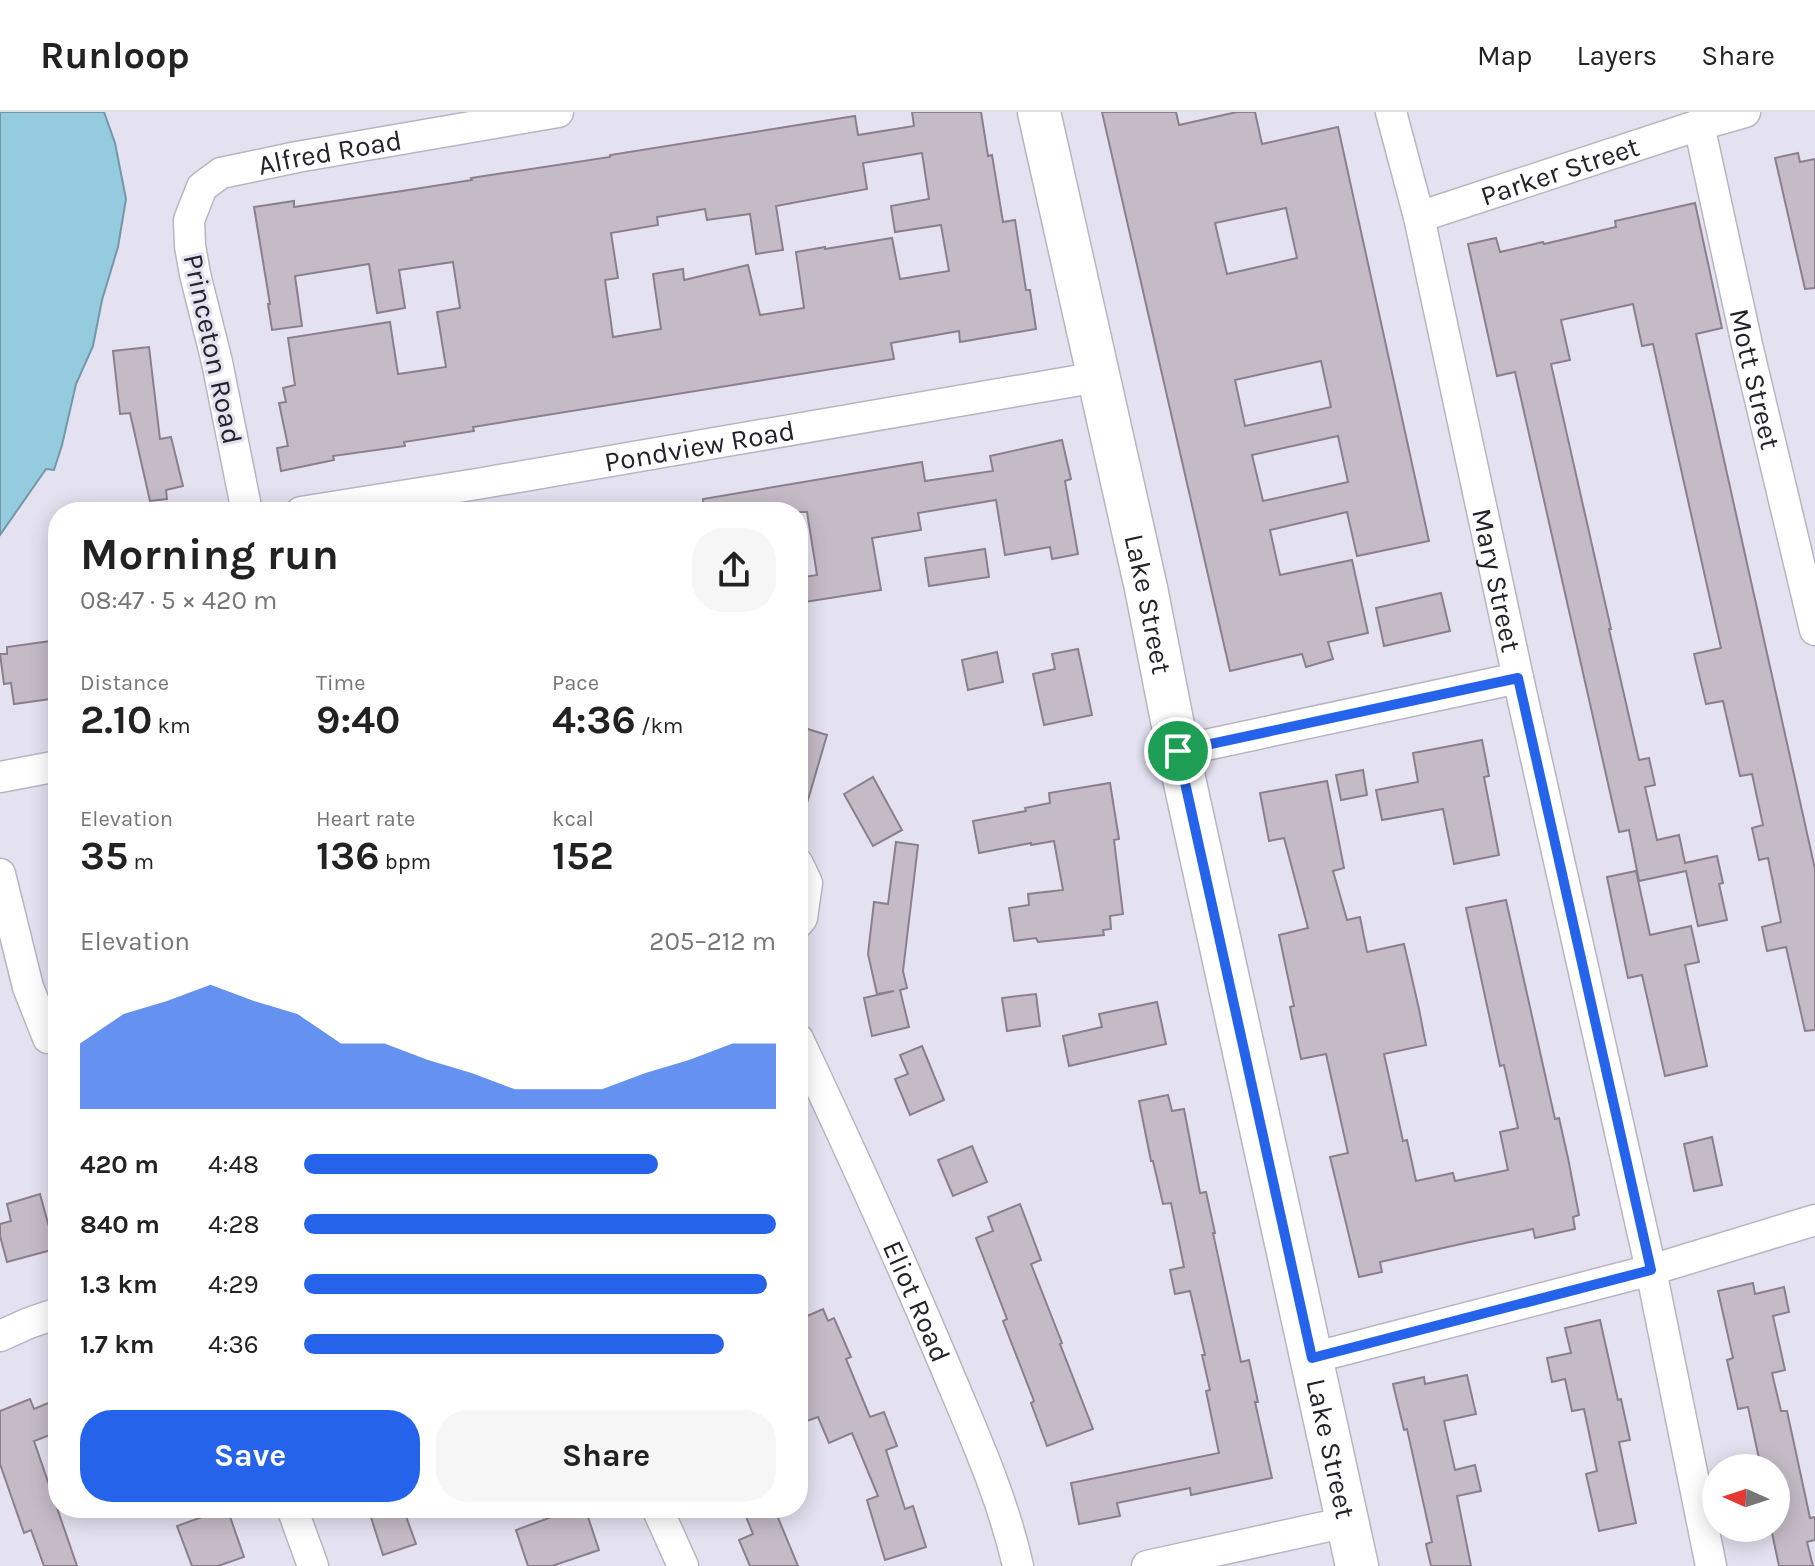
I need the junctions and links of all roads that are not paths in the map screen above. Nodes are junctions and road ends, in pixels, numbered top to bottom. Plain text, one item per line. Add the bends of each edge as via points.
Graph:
1 (558, 112) edge
2 (1039, 112) edge
3 (1391, 112) edge
4 (1745, 112) edge
5 (1699, 125) junction
6 (202, 187) joint
7 (1419, 217) junction
8 (1098, 377) junction
9 (245, 502) edge
10 (364, 502) edge
11 (1815, 630) edge
12 (1518, 678) junction
13 (1178, 751) junction
14 (48, 768) edge
15 (0, 777) edge
16 (0, 874) edge
17 (48, 1038) dead end
18 (808, 1062) edge
19 (1815, 1220) edge
20 (1651, 1270) junction
21 (48, 1316) edge
22 (0, 1336) edge
23 (1312, 1358) junction
24 (296, 1518) edge
25 (661, 1518) edge
26 (1348, 1554) edge
27 (313, 1566) edge
28 (683, 1566) edge
29 (1018, 1566) edge
30 (1147, 1566) edge
31 (1711, 1566) edge

1 - 6 street, Alfred Road via 221,173
2 - 8 main road, Lake Street
3 - 7 street, Mary Street
4 - 5 street, Parker Street
5 - 7 street, Parker Street
5 - 11 street, Mott Street
6 - 9 street, Princeton Road via 189,220 190,246
7 - 12 street, Mary Street
8 - 10 street, Pondview Road
8 - 13 main road, Lake Street
12 - 13 street
12 - 20 street, Mary Street
13 - 23 main road, Lake Street
14 - 15 street
16 - 17 street via 28,987
18 - 29 street, Eliot Road via 979,1446
19 - 20 street
20 - 23 street
20 - 31 street, Mary Street
21 - 22 street
23 - 26 main road, Lake Street
24 - 27 street
25 - 28 street
26 - 30 street

